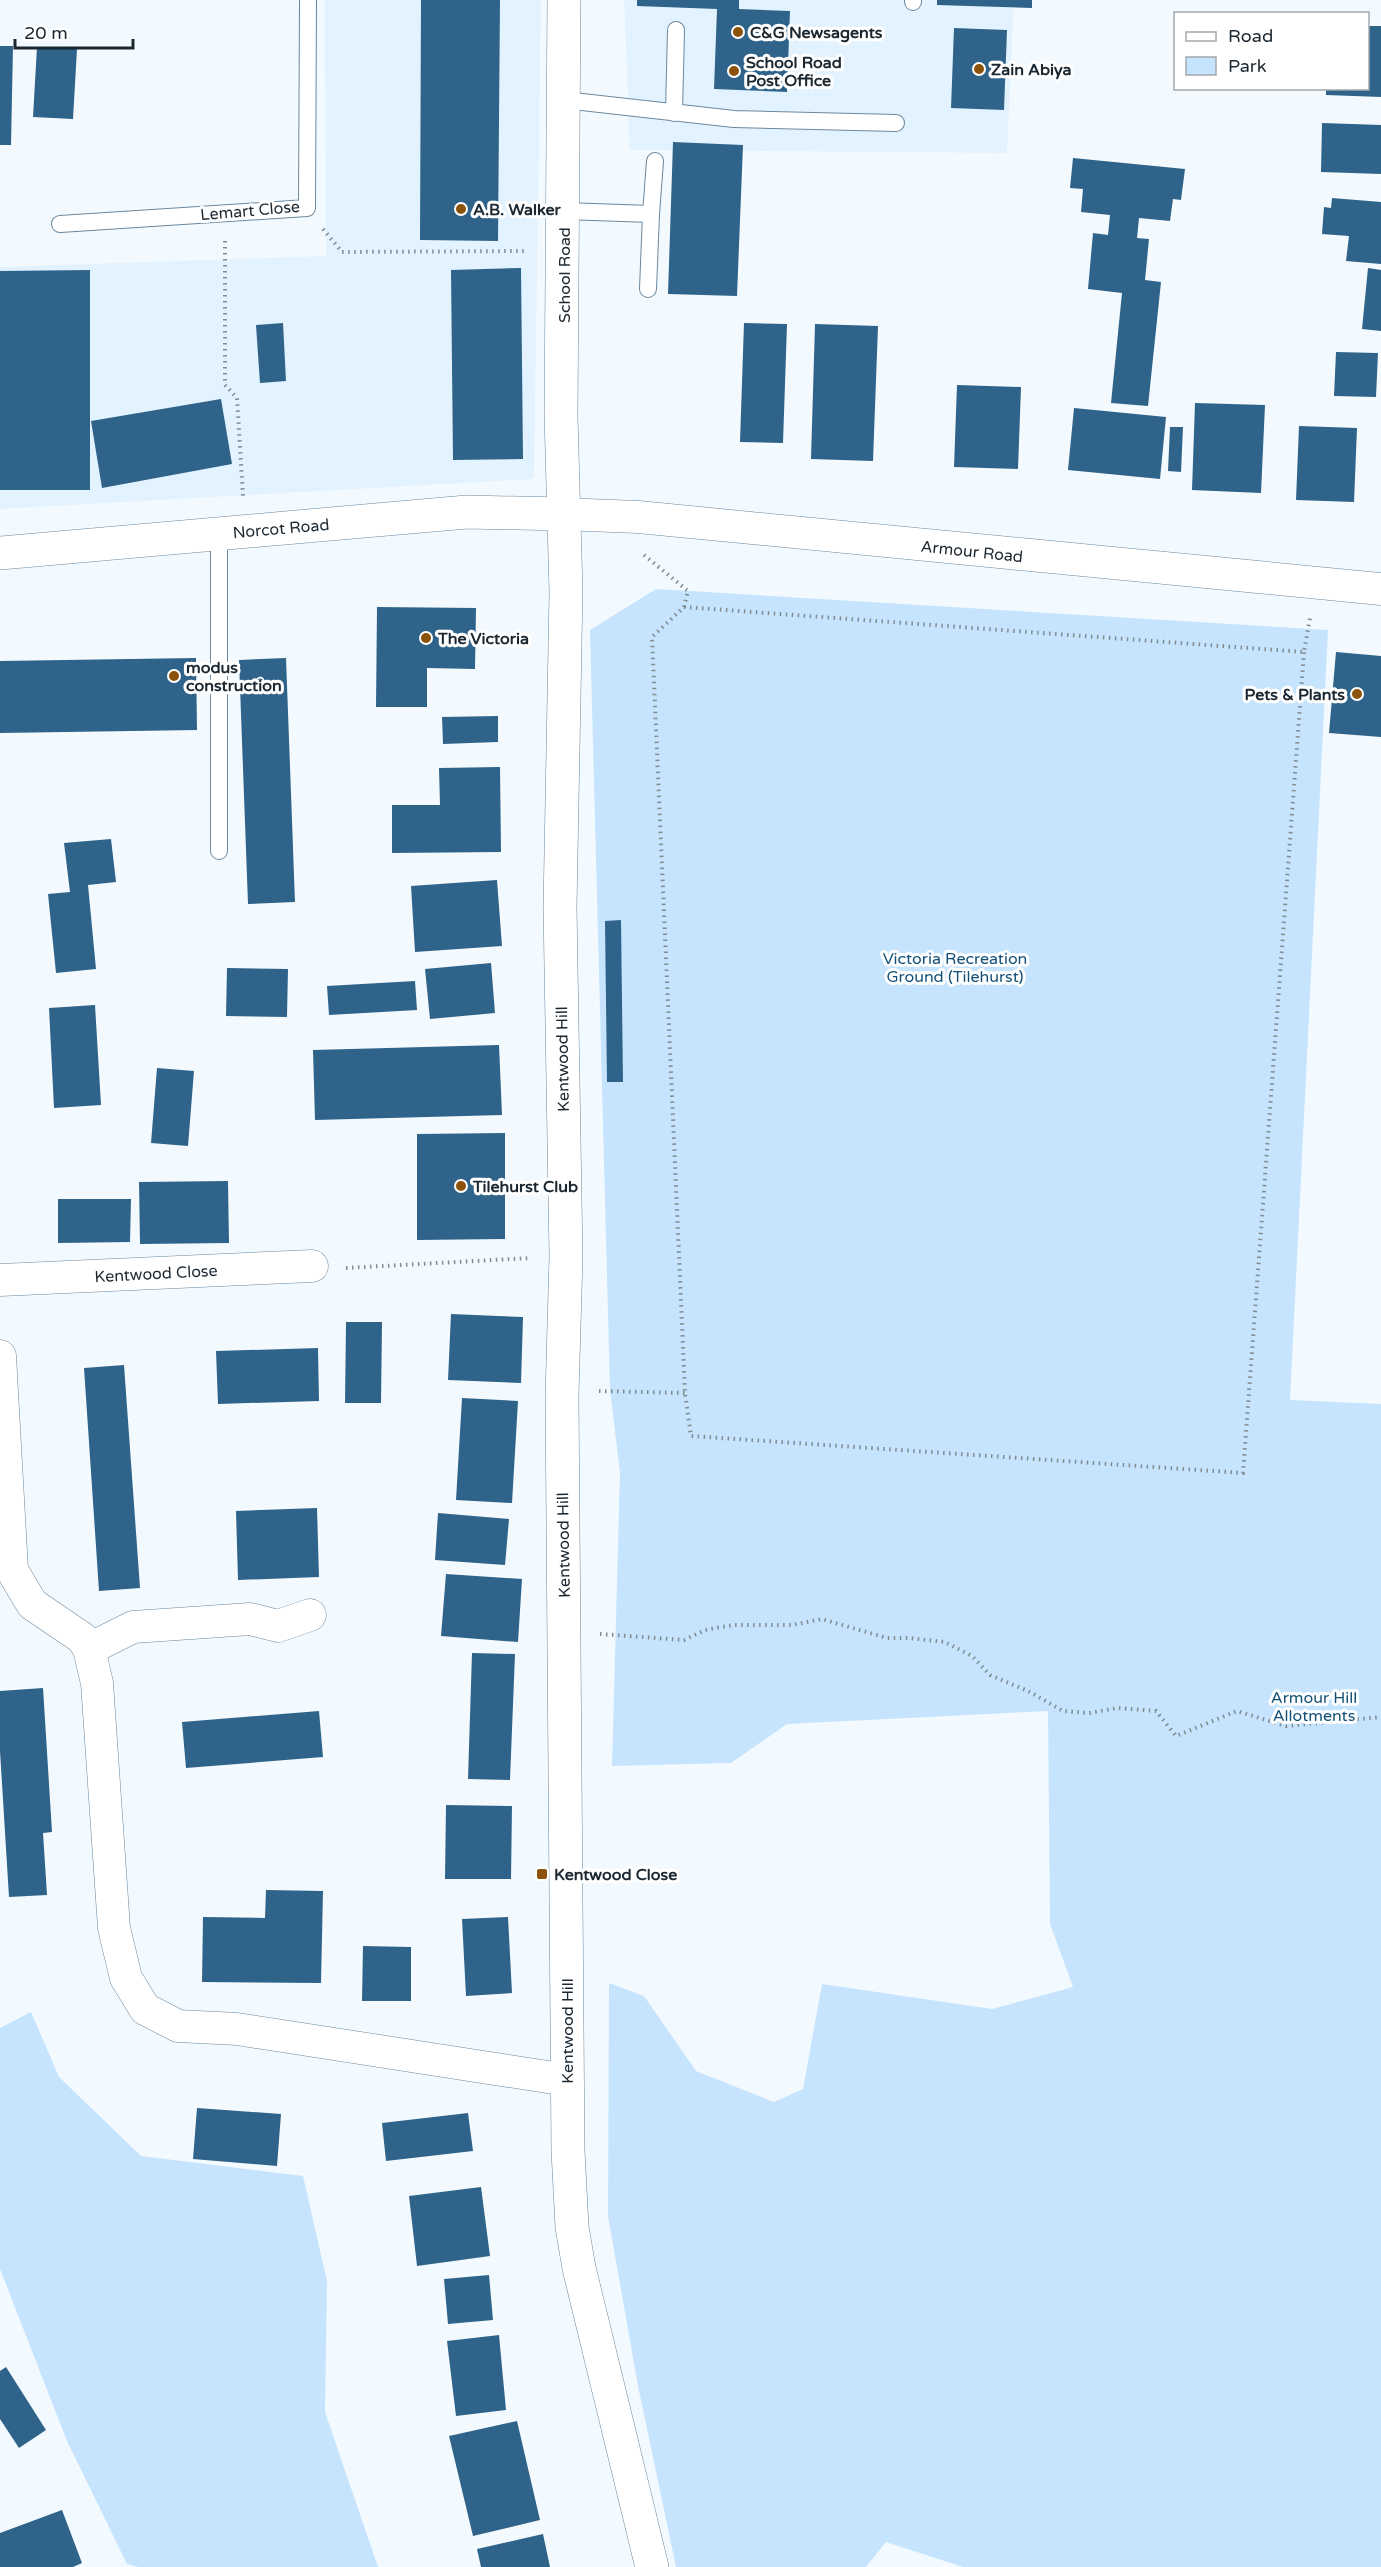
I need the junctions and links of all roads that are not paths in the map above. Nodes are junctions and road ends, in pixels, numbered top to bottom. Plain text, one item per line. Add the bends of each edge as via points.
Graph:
1 (309, 0) edge
2 (564, 0) edge
3 (676, 30) dead end
4 (564, 100) junction
5 (674, 113) junction
6 (896, 123) dead end
7 (655, 161) dead end
8 (564, 211) junction
9 (651, 214) junction
10 (60, 224) dead end
11 (648, 289) dead end
12 (562, 514) junction
13 (232, 532) junction
14 (0, 553) edge
15 (1381, 589) edge
16 (219, 851) dead end
17 (312, 1266) road end
18 (0, 1280) edge
19 (0, 1356) edge
20 (309, 1615) dead end
21 (89, 1649) junction
22 (567, 2080) junction
23 (652, 2567) edge

1 - 10 lane, Lemart Close via 307,208
2 - 4 street, School Road
3 - 5 lane
4 - 5 lane
4 - 8 street, School Road
5 - 6 lane via 734,119
7 - 9 lane
8 - 9 lane
8 - 12 street, School Road
9 - 11 lane
12 - 13 street, Norcot Road via 467,512
12 - 15 street, Armour Road via 638,517
12 - 22 street, Kentwood Hill via 566,592 560,907 566,1256 562,1396
13 - 14 street, Norcot Road
13 - 16 lane
17 - 18 street, Kentwood Close
19 - 21 street via 12,1570 32,1604 82,1638
20 - 21 street via 278,1626 250,1619 133,1627
21 - 22 street via 97,1683 114,1928 126,1978 145,2009 178,2026 237,2029
22 - 23 street, Kentwood Hill via 574,2237 588,2312

